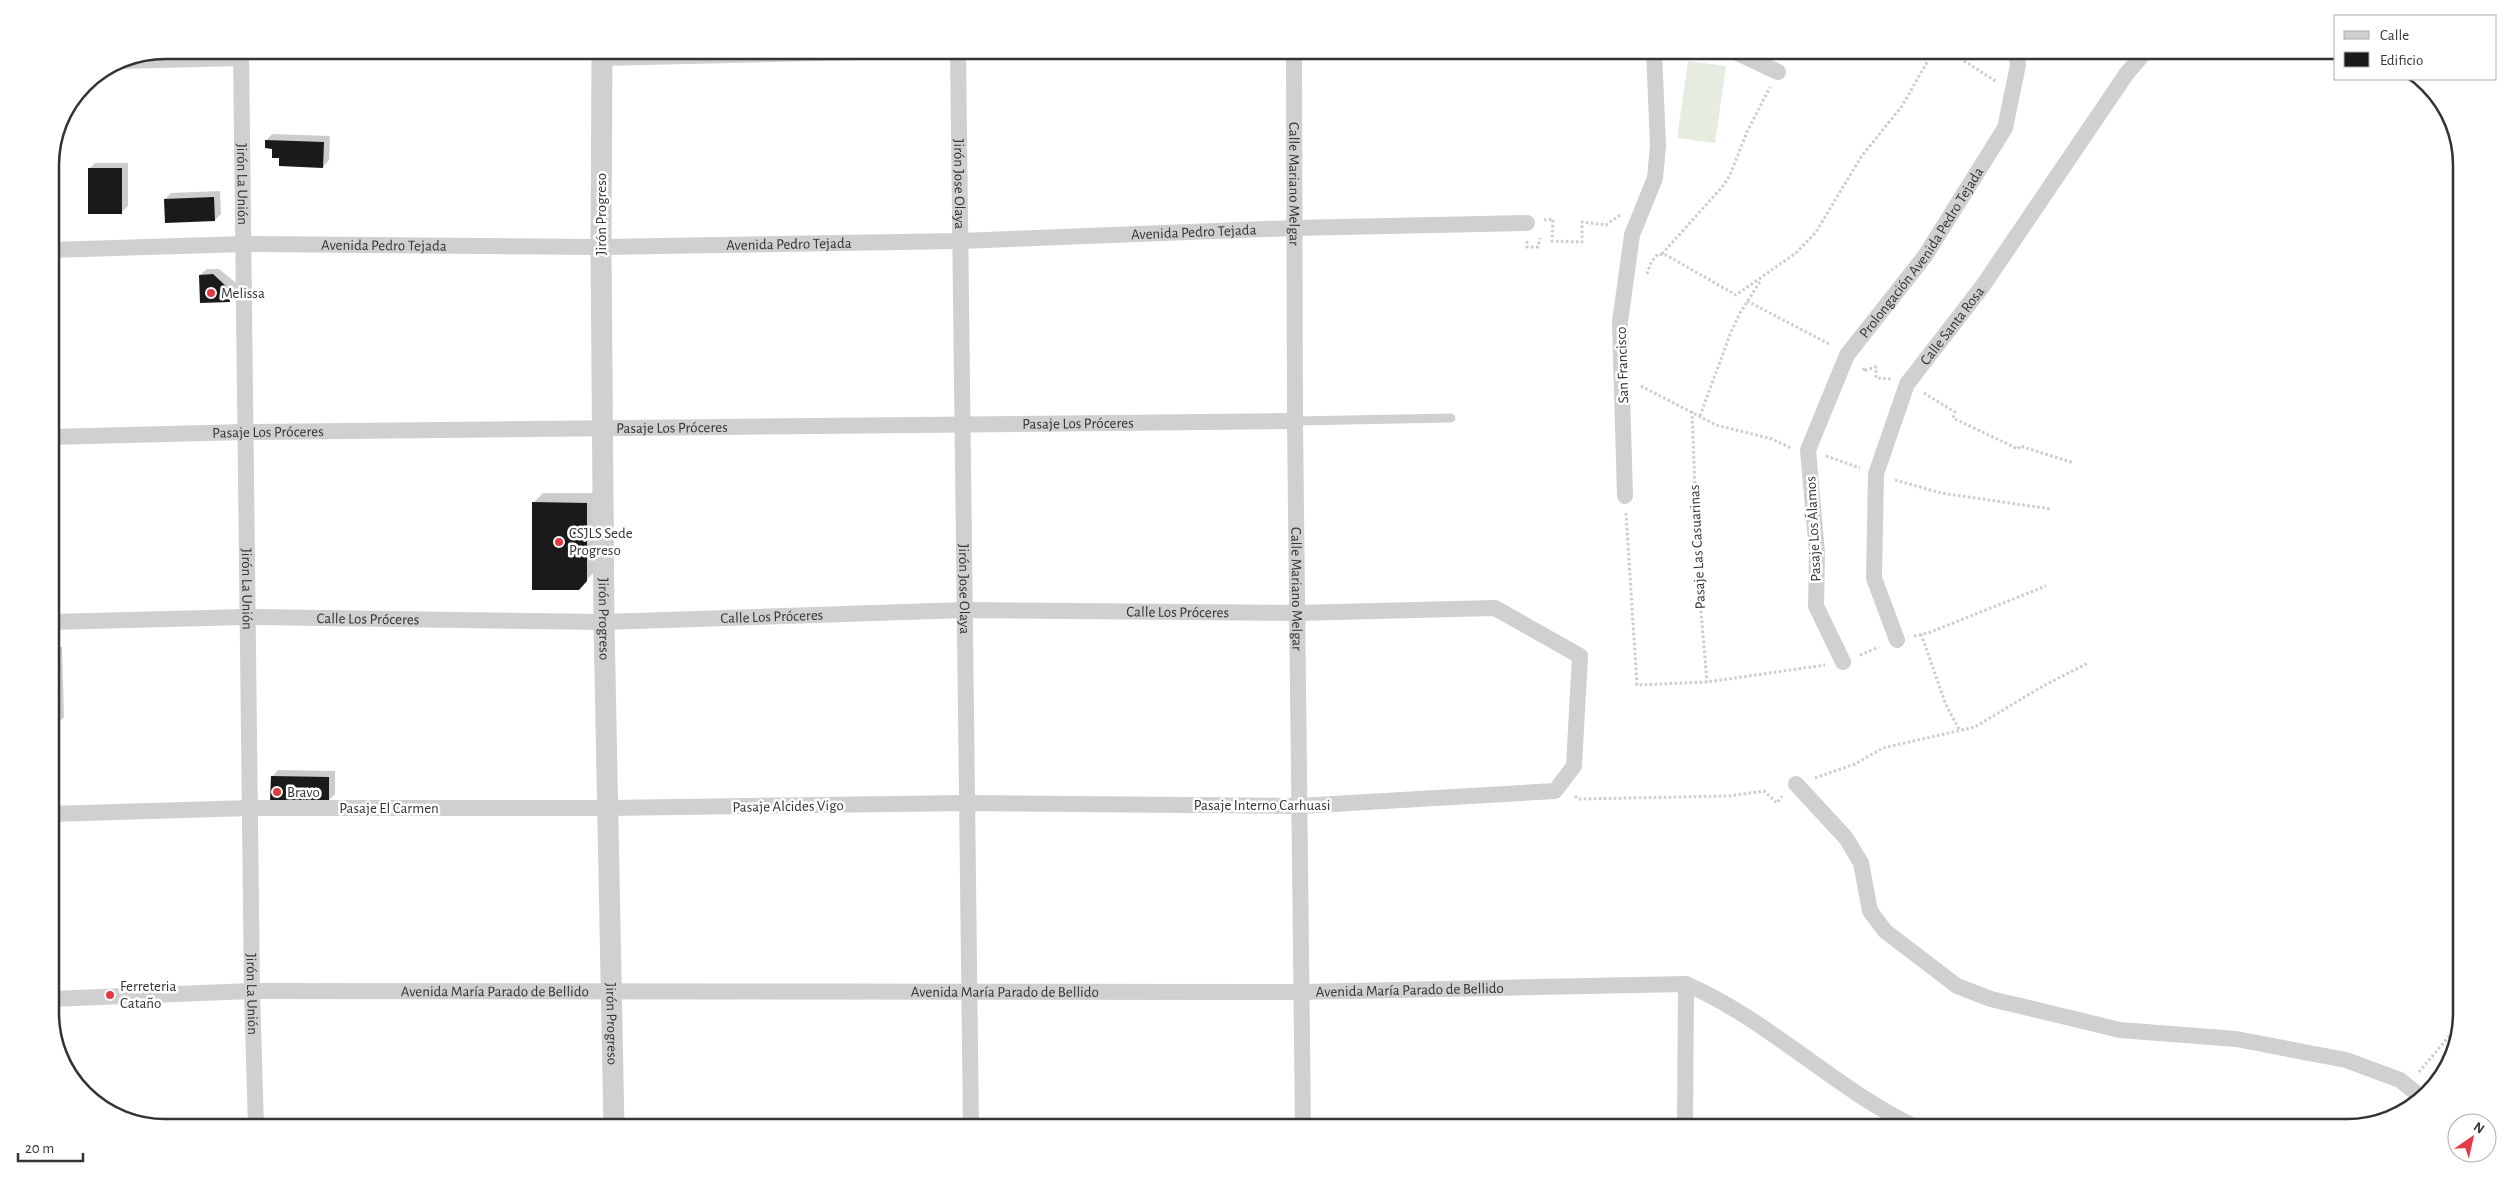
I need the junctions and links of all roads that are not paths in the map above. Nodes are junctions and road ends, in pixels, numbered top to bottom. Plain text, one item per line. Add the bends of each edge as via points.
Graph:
1 (241, 59) edge
2 (603, 59) edge
3 (958, 59) edge
4 (1294, 59) edge
5 (1654, 59) edge
6 (1750, 59) edge
7 (2017, 59) edge
8 (2140, 59) edge
9 (1778, 72) road end
10 (1527, 223) road end
11 (1294, 228) junction
12 (960, 241) junction
13 (244, 244) junction
14 (601, 247) junction
15 (59, 250) edge
16 (1451, 418) dead end
17 (1295, 420) junction
18 (962, 424) junction
19 (603, 428) junction
20 (246, 432) junction
21 (59, 437) edge
22 (1809, 454) joint
23 (1625, 496) road end
24 (964, 610) junction
25 (1297, 613) junction
26 (248, 617) junction
27 (59, 622) edge
28 (604, 622) junction
29 (1897, 640) road end
30 (1843, 662) road end
31 (1796, 784) road end
32 (1555, 791) joint
33 (967, 803) junction
34 (1299, 806) junction
35 (250, 808) junction
36 (608, 808) junction
37 (59, 814) edge
38 (1686, 984) junction
39 (252, 991) junction
40 (611, 992) junction
41 (1301, 992) junction
42 (970, 993) junction
43 (59, 999) edge
44 (2416, 1093) edge
45 (256, 1119) edge
46 (614, 1119) edge
47 (971, 1119) edge
48 (1303, 1119) edge
49 (1685, 1119) edge
50 (1903, 1119) edge

1 - 13 street, Jirón La Unión
2 - 14 street, Jirón Progreso
3 - 12 street, Jirón Jose Olaya
4 - 11 street, Calle Mariano Melgar
5 - 23 street, San Francisco via 1658,146 1655,178 1632,235 1620,322
6 - 9 street
7 - 22 street, Prolongación Avenida Pedro Tejada via 2005,128 1926,256 1846,358
8 - 29 street, Calle Santa Rosa via 1982,288 1907,384 1876,474 1874,578
10 - 11 street, Avenida Pedro Tejada
11 - 12 street, Avenida Pedro Tejada
11 - 17 street, Calle Mariano Melgar
12 - 14 street, Avenida Pedro Tejada
12 - 18 street, Jirón Jose Olaya
13 - 14 street, Avenida Pedro Tejada
13 - 15 street, Avenida Pedro Tejada
13 - 20 street, Jirón La Unión
14 - 19 street, Jirón Progreso
16 - 17 lane
17 - 18 street, Pasaje Los Próceres
17 - 25 street, Calle Mariano Melgar
18 - 19 street, Pasaje Los Próceres
18 - 24 street, Jirón Jose Olaya
19 - 20 street, Pasaje Los Próceres
19 - 28 street, Jirón Progreso
20 - 21 street, Pasaje Los Próceres
20 - 26 street, Jirón La Unión
22 - 30 street, Pasaje Los Álamos via 1817,553 1816,606
24 - 25 street, Calle Los Próceres
24 - 28 street, Calle Los Próceres
24 - 33 street, Jirón Jose Olaya
25 - 32 street, Calle Los Próceres via 1495,608 1580,656 1574,766
25 - 34 street, Calle Mariano Melgar
26 - 27 street, Calle Los Próceres
26 - 28 street, Calle Los Próceres
26 - 35 street, Jirón La Unión
28 - 36 street, Jirón Progreso
31 - 44 street via 1846,838 1861,863 1870,911 1885,931 1957,986 1991,999 2120,1030 2236,1039 2346,1060 2374,1069
32 - 34 street, Pasaje Interno Carhuasi
33 - 34 street, Pasaje Interno Carhuasi
33 - 36 street, Pasaje Alcides Vigo
33 - 42 street, Jirón Jose Olaya
34 - 41 street, Calle Mariano Melgar
35 - 36 street, Pasaje El Carmen
35 - 37 street, Pasaje El Carmen
35 - 39 street, Jirón La Unión
36 - 40 street, Jirón Progreso
38 - 41 street, Avenida María Parado de Bellido
38 - 49 street
38 - 50 street, Avenida María Parado de Bellido via 1720,999
39 - 40 street, Avenida María Parado de Bellido
39 - 43 street, Avenida María Parado de Bellido
39 - 45 street, Jirón La Unión
40 - 42 street, Avenida María Parado de Bellido
40 - 46 street, Jirón Progreso
41 - 42 street, Avenida María Parado de Bellido
41 - 48 street, Calle Mariano Melgar
42 - 47 street, Jirón Jose Olaya

